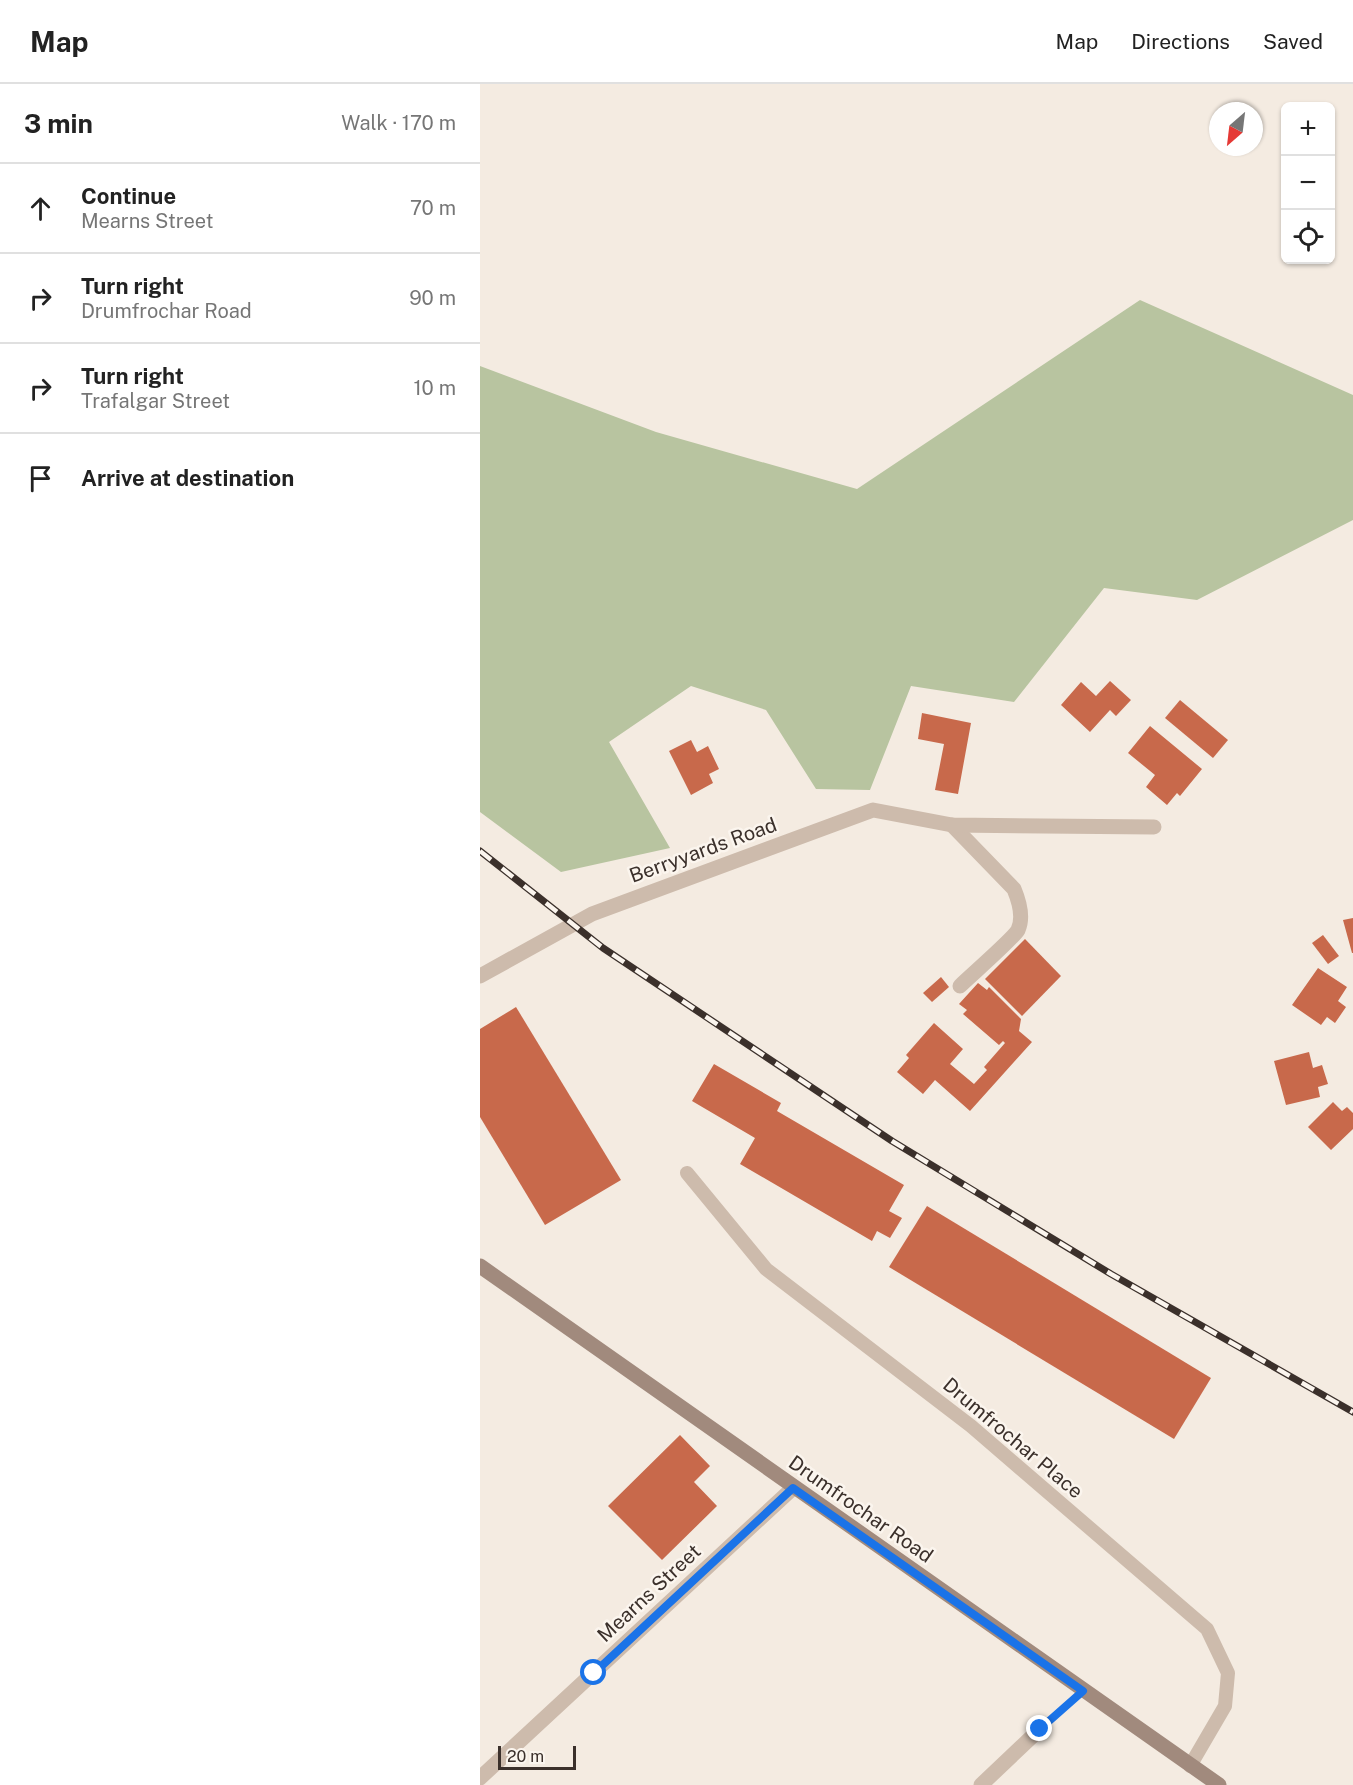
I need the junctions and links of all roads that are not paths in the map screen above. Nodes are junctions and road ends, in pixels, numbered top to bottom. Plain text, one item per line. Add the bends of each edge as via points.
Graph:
1 (952, 825) junction
2 (1154, 827) dead end
3 (480, 976) edge
4 (960, 986) dead end
5 (687, 1173) dead end
6 (480, 1266) edge
7 (793, 1488) junction
8 (1040, 1729) road end
9 (1190, 1766) junction
10 (480, 1778) edge
11 (981, 1785) edge
12 (1219, 1785) edge

1 - 2 street, Berryyards Road
1 - 3 street, Berryyards Road via 873,810 592,914
1 - 4 street via 1014,889 1020,916 1017,931
5 - 9 lane, Drumfrochar Place via 766,1269 971,1426 1208,1629 1228,1673 1225,1706
6 - 7 main road, Drumfrochar Road
7 - 9 main road, Drumfrochar Road
7 - 10 street, Mearns Street
8 - 11 street
9 - 12 main road, Drumfrochar Road

